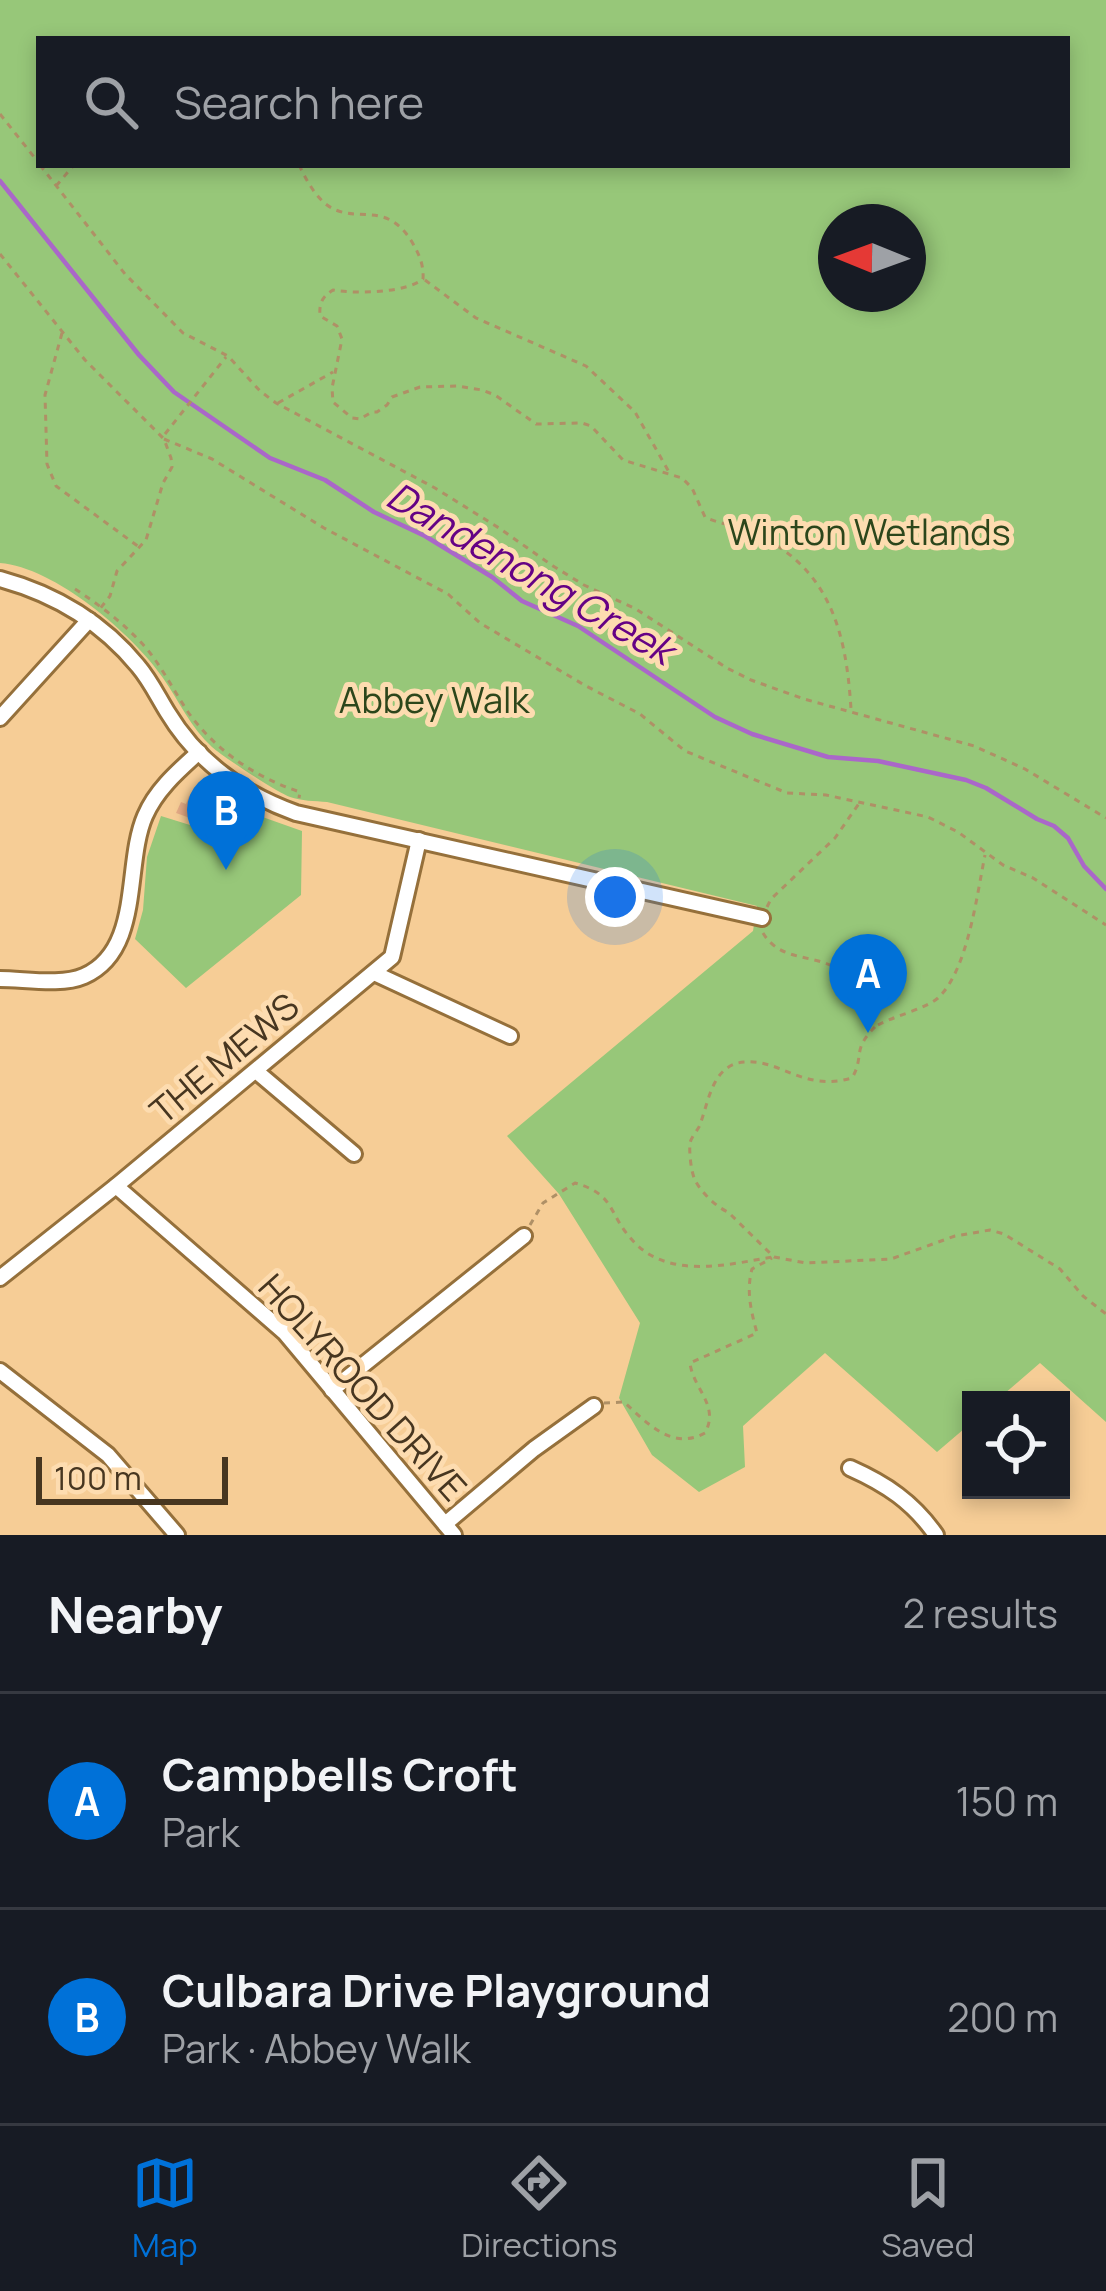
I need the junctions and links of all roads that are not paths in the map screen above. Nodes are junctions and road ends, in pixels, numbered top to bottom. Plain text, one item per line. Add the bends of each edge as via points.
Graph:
1 (7, 581) edge
2 (89, 620) junction
3 (0, 718) edge
4 (199, 752) junction
5 (418, 840) junction
6 (762, 918) road end
7 (374, 973) junction
8 (0, 979) edge
9 (510, 1036) dead end
10 (256, 1071) junction
11 (354, 1154) dead end
12 (116, 1186) junction
13 (524, 1236) road end
14 (0, 1278) edge
15 (0, 1371) edge
16 (332, 1390) junction
17 (594, 1406) road end
18 (850, 1468) dead end
19 (450, 1530) edge
20 (177, 1535) edge
21 (936, 1535) edge

1 - 2 street
2 - 3 street
2 - 4 street via 140,668
4 - 5 street via 265,802
4 - 8 street via 146,812 128,914 98,967 65,980
5 - 6 street
5 - 7 street, THE MEWS via 392,957
7 - 9 street
7 - 10 street, THE MEWS
10 - 11 street
10 - 12 street, THE MEWS
12 - 14 street, THE MEWS
12 - 16 street, HOLYROOD DRIVE via 285,1333
13 - 16 street
15 - 20 street via 108,1455
16 - 19 street, HOLYROOD DRIVE
17 - 19 street via 534,1449
18 - 21 street via 906,1499

